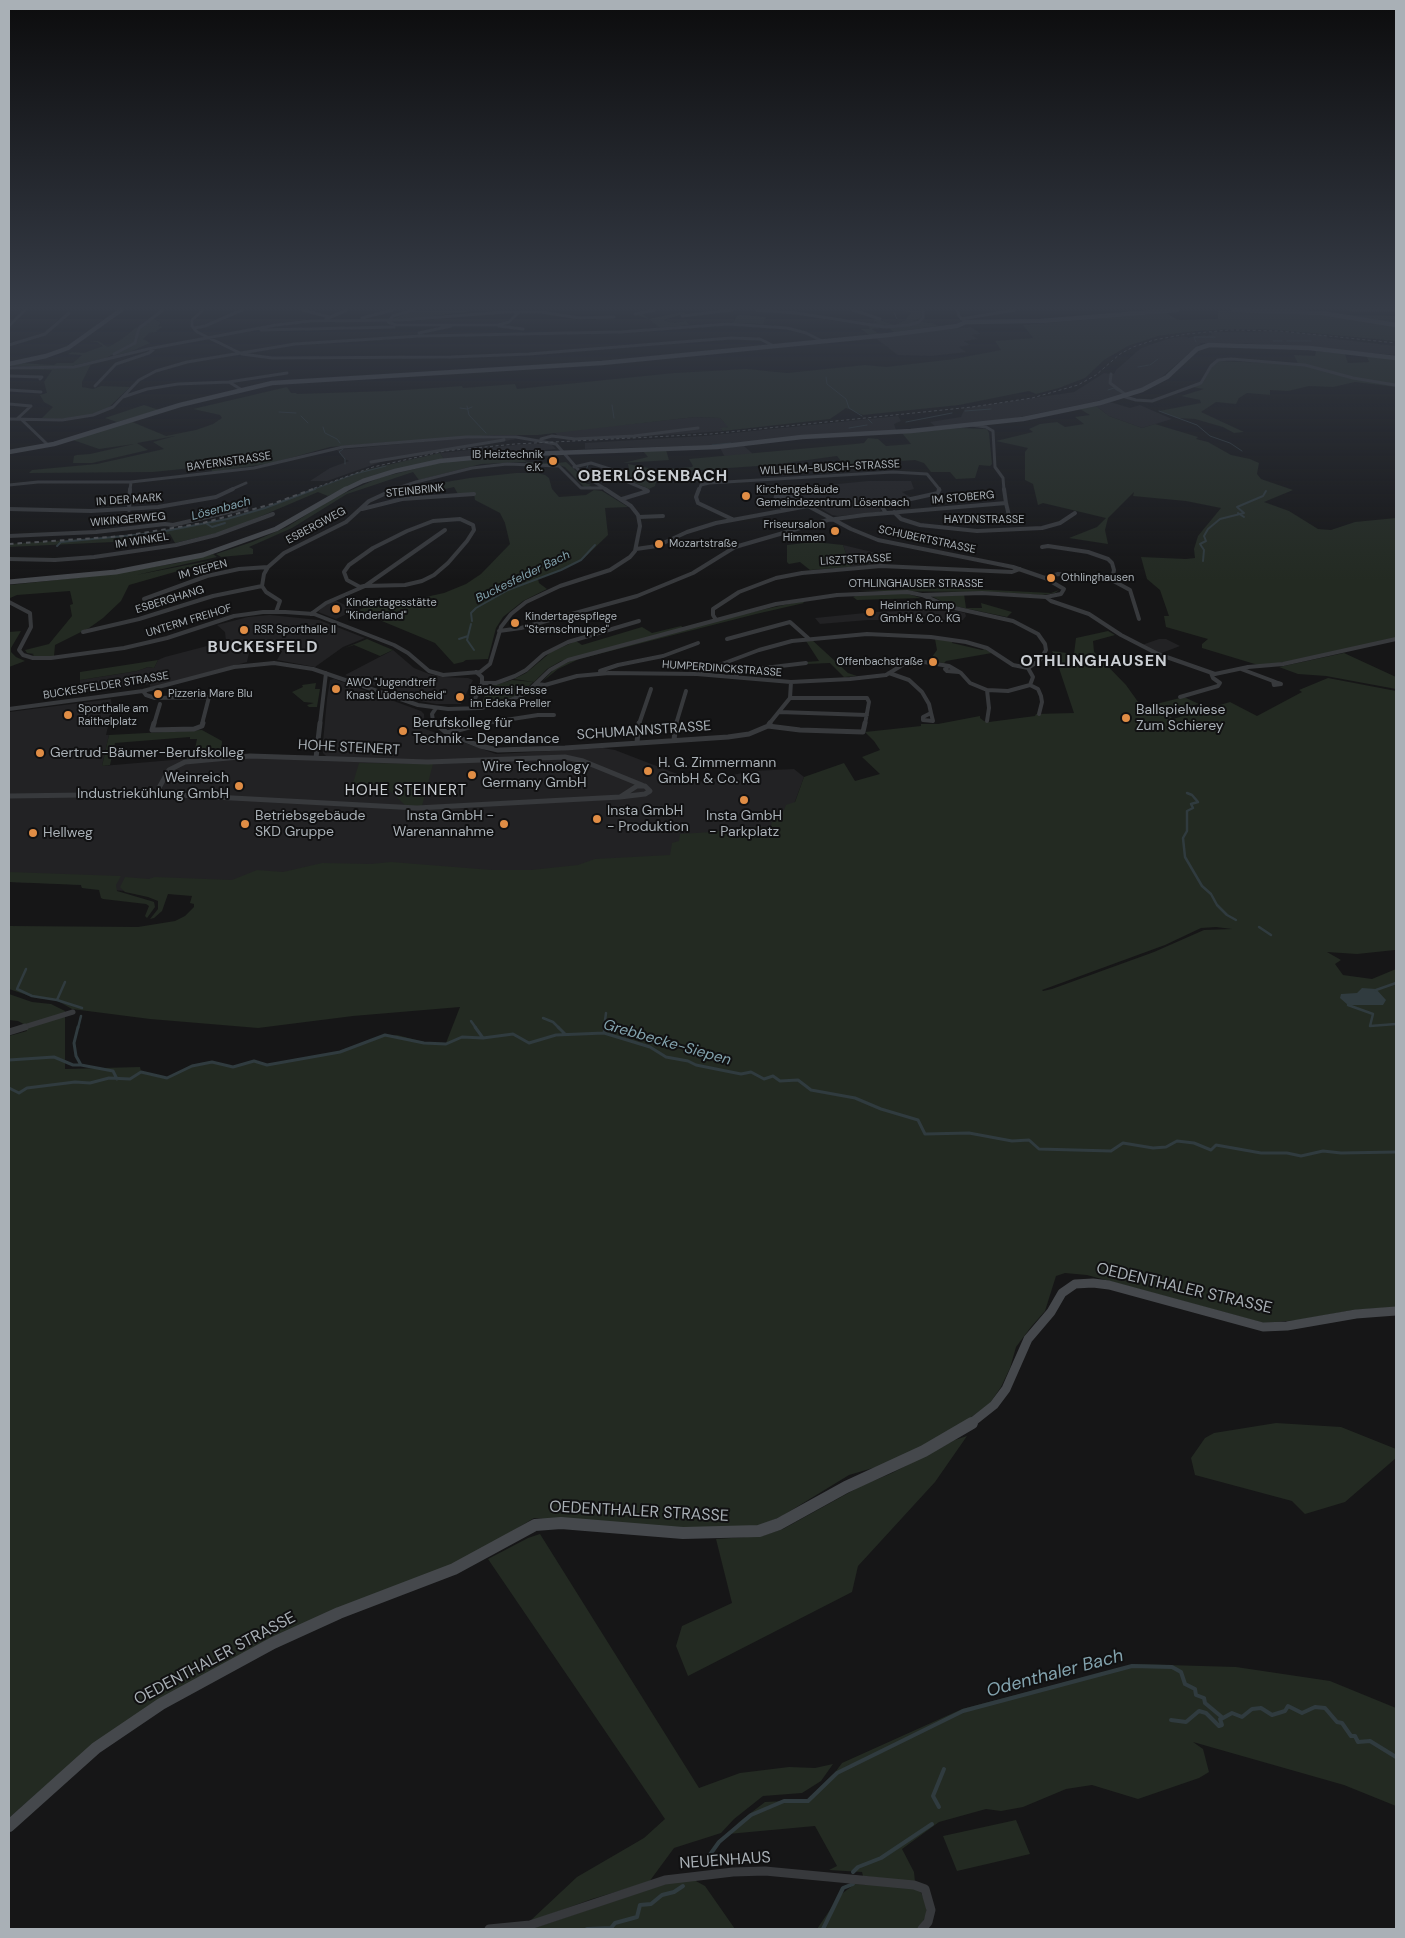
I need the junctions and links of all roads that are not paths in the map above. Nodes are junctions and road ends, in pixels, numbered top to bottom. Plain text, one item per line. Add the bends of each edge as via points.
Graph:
1 (120, 400) edge
2 (201, 400) edge
3 (1109, 400) edge
4 (1136, 400) edge
5 (1154, 400) edge
6 (9, 404) edge
7 (9, 419) edge
8 (19, 419) junction
9 (970, 425) junction
10 (698, 428) dead end
11 (516, 437) junction
12 (540, 439) junction
13 (48, 445) junction
14 (9, 452) edge
15 (564, 452) junction
16 (371, 462) dead end
17 (574, 467) junction
18 (131, 482) junction
19 (246, 483) dead end
20 (9, 484) edge
21 (603, 488) junction
22 (474, 494) dead end
23 (622, 499) junction
24 (1006, 503) junction
25 (806, 506) junction
26 (9, 508) edge
27 (246, 508) dead end
28 (129, 510) junction
29 (360, 510) junction
30 (784, 510) junction
31 (894, 512) junction
32 (886, 513) junction
33 (273, 514) dead end
34 (1075, 514) dead end
35 (663, 516) dead end
36 (639, 517) junction
37 (732, 519) junction
38 (832, 519) junction
39 (1010, 520) dead end
40 (445, 530) dead end
41 (9, 536) edge
42 (1042, 547) dead end
43 (636, 549) junction
44 (9, 559) edge
45 (268, 568) junction
46 (1020, 569) junction
47 (1045, 578) junction
48 (1108, 578) junction
49 (9, 582) edge
50 (262, 586) junction
51 (362, 587) junction
52 (922, 595) junction
53 (1046, 597) junction
54 (144, 599) dead end
55 (9, 602) edge
56 (276, 612) junction
57 (311, 614) junction
58 (1139, 619) dead end
59 (716, 620) junction
60 (640, 621) dead end
61 (499, 631) junction
62 (83, 632) dead end
63 (808, 638) junction
64 (727, 639) dead end
65 (1396, 639) edge
66 (698, 643) dead end
67 (806, 663) dead end
68 (849, 663) dead end
69 (904, 664) junction
70 (1028, 668) junction
71 (1241, 669) junction
72 (476, 672) junction
73 (326, 673) junction
74 (889, 673) junction
75 (1211, 673) junction
76 (592, 674) junction
77 (697, 674) junction
78 (735, 677) junction
79 (1273, 681) dead end
80 (791, 682) junction
81 (482, 683) junction
82 (536, 684) junction
83 (1030, 685) junction
84 (651, 689) dead end
85 (987, 690) junction
86 (143, 691) junction
87 (686, 691) dead end
88 (1180, 697) dead end
89 (790, 698) junction
90 (160, 704) dead end
91 (436, 708) junction
92 (471, 708) junction
93 (9, 709) edge
94 (779, 712) junction
95 (1046, 712) dead end
96 (932, 713) dead end
97 (554, 715) dead end
98 (867, 715) junction
99 (987, 721) dead end
100 (768, 726) junction
101 (447, 734) junction
102 (674, 740) junction
103 (638, 742) junction
104 (316, 758) junction
105 (642, 786) junction
106 (156, 794) junction
107 (9, 796) edge
108 (620, 797) junction
109 (73, 1012) dead end
110 (9, 1032) edge
111 (1396, 1311) edge
112 (9, 1826) edge
113 (489, 1929) edge
114 (922, 1929) edge

1 - 8 street via 112,408 89,416 62,420
2 - 13 main road
3 - 9 main road via 1032,417
4 - 5 street
6 - 8 street via 31,406
7 - 8 street
8 - 13 street
9 - 15 main road via 819,435 717,447
9 - 24 street, IM STOBERG via 993,431 995,467 1004,480
10 - 12 street via 634,436 575,439 552,436
11 - 12 street, BAYERNSTRASSE
11 - 16 street
11 - 18 street, BAYERNSTRASSE via 466,437 343,447 254,468
12 - 15 street via 556,444
13 - 14 main road
15 - 17 street
15 - 49 main road via 477,457 414,466 350,486 276,529 202,555 116,572
17 - 21 street
17 - 23 street via 592,463 613,470 628,482 648,491
18 - 20 street, BAYERNSTRASSE
18 - 28 street
19 - 28 street, IN DER MARK via 202,501
21 - 23 street
21 - 29 street, ESBERGWEG via 581,488 564,469 556,466 512,464 482,467 416,482 384,493
22 - 29 street, STEINBRINK via 402,499
23 - 36 street
24 - 31 street, IM STOBERG
24 - 39 street, IM STOBERG
25 - 30 street
25 - 30 street, SCHUBERTSTRASSE via 807,503 797,496 776,496 775,500
25 - 38 street, SCHUBERTSTRASSE
26 - 28 street, IN DER MARK
27 - 41 street, WIKINGERWEG via 173,525
29 - 45 street, ESBERGWEG via 336,528 284,553
30 - 37 street
31 - 32 street, IM STOBERG
31 - 34 street, HAYDNSTRASSE via 920,526 986,531 1052,526
32 - 37 street, WILHELM-BUSCH-STRASSE via 884,505 940,490 929,474 893,472 701,485 696,497 698,503
32 - 38 street, IM STOBERG
33 - 44 street, IM WINKEL via 216,535 176,545 80,558
35 - 36 street
36 - 43 street
37 - 43 street via 694,529 651,548
38 - 46 street, SCHUBERTSTRASSE via 858,533 887,542
38 - 61 street, IM STOBERG via 740,545 693,573 637,596 521,628
40 - 51 street
42 - 48 street via 1104,556 1113,565 1113,575
43 - 61 street via 610,570 530,599 512,613
45 - 50 street
45 - 54 street, IM SIEPEN via 247,568 207,576
46 - 47 street, SCHUBERTSTRASSE
46 - 59 street, LISZTSTRASSE via 1012,572 881,566 802,572 739,592 714,609
47 - 48 street, SCHUBERTSTRASSE via 1058,574
47 - 53 street, SCHUBERTSTRASSE via 1064,589 1061,594
48 - 58 street, SCHUBERTSTRASSE via 1130,590
50 - 56 street via 280,601
50 - 62 street, ESBERGHANG via 213,596 133,621
51 - 51 street via 400,585 434,575 467,541 474,530 473,525 460,519 433,522 381,544 345,569 343,574 347,580
51 - 57 street via 326,603
52 - 53 street, OTHLINGHAUSER STRASSE via 982,593
52 - 59 street, OTHLINGHAUSER STRASSE via 883,592 820,597 776,604
52 - 70 street via 947,606 1013,621 1031,630 1042,640 1046,650 1041,660
53 - 75 street, OTHLINGHAUSER STRASSE via 1089,614 1158,654
55 - 56 street, UNTERM FREIHOF via 30,613 31,627 19,650 36,659 124,648 167,638 229,617
56 - 57 street, UNTERM FREIHOF
57 - 72 street, UNTERM FREIHOF via 386,641 435,673 454,676
59 - 82 street, OTHLINGHAUSER STRASSE via 568,660 550,670
60 - 81 street via 568,642 544,654 516,676 496,683
61 - 72 street via 490,664
63 - 64 street via 790,622
63 - 70 street via 936,637 971,643 994,652 1010,664
63 - 77 street via 759,650
65 - 71 street, OTHLINGHAUSER STRASSE via 1283,664
66 - 76 street via 663,656
67 - 78 street via 756,668
68 - 69 street, HUMPERDINCKSTRASSE
69 - 74 street, HUMPERDINCKSTRASSE
69 - 85 street, HUMPERDINCKSTRASSE via 928,662 949,666 945,669 947,671 959,672 969,682
70 - 83 street via 1033,676
71 - 75 street, OTHLINGHAUSER STRASSE
71 - 79 street
72 - 81 street via 482,677
73 - 86 street, BUCKESFELDER STRASSE via 296,665 262,664 228,669
73 - 91 street, BUCKESFELDER STRASSE via 418,705
73 - 104 street
74 - 80 street, HUMPERDINCKSTRASSE
74 - 96 street via 912,682 926,698
75 - 88 street via 1220,683 1218,686
76 - 77 street, HUMPERDINCKSTRASSE
76 - 82 street, HUMPERDINCKSTRASSE via 549,685
77 - 78 street, HUMPERDINCKSTRASSE
78 - 80 street, HUMPERDINCKSTRASSE
80 - 89 street
81 - 92 street
82 - 92 street, OTHLINGHAUSER STRASSE via 530,691 513,699
83 - 85 street via 1018,690
83 - 95 street via 1039,692 1042,702 1040,713
84 - 103 street via 639,723
85 - 99 street
86 - 90 street via 155,698 209,697 202,726 194,729 152,730
86 - 93 street, BUCKESFELDER STRASSE
87 - 102 street
89 - 94 street, SCHUMANNSTRASSE
89 - 98 street via 867,698
91 - 92 street, OTHLINGHAUSER STRASSE
91 - 101 street via 432,714 433,721
94 - 98 street
94 - 100 street, SCHUMANNSTRASSE
97 - 101 street via 491,721
98 - 100 street via 862,733
100 - 102 street, SCHUMANNSTRASSE via 744,736
101 - 103 street, SCHUMANNSTRASSE via 480,746 504,750
102 - 103 street, SCHUMANNSTRASSE
104 - 105 street, HOHE STEINERT via 428,762 566,757
104 - 106 street, HOHE STEINERT via 250,756 189,761 170,770
105 - 108 street via 634,787
105 - 108 street via 648,788 648,792
106 - 107 street
106 - 108 street via 411,808
109 - 110 street
111 - 112 main road, OEDENTHALER STRASSE via 1287,1326 1263,1326 1108,1285 1075,1284 1062,1294 1028,1339 1006,1389 994,1404 938,1444 760,1531 683,1533 561,1523 535,1525 454,1569 339,1613 273,1643 161,1704 96,1748
113 - 114 street, NEUENHAUS via 530,1926 665,1880 765,1871 914,1885 925,1889 931,1915

